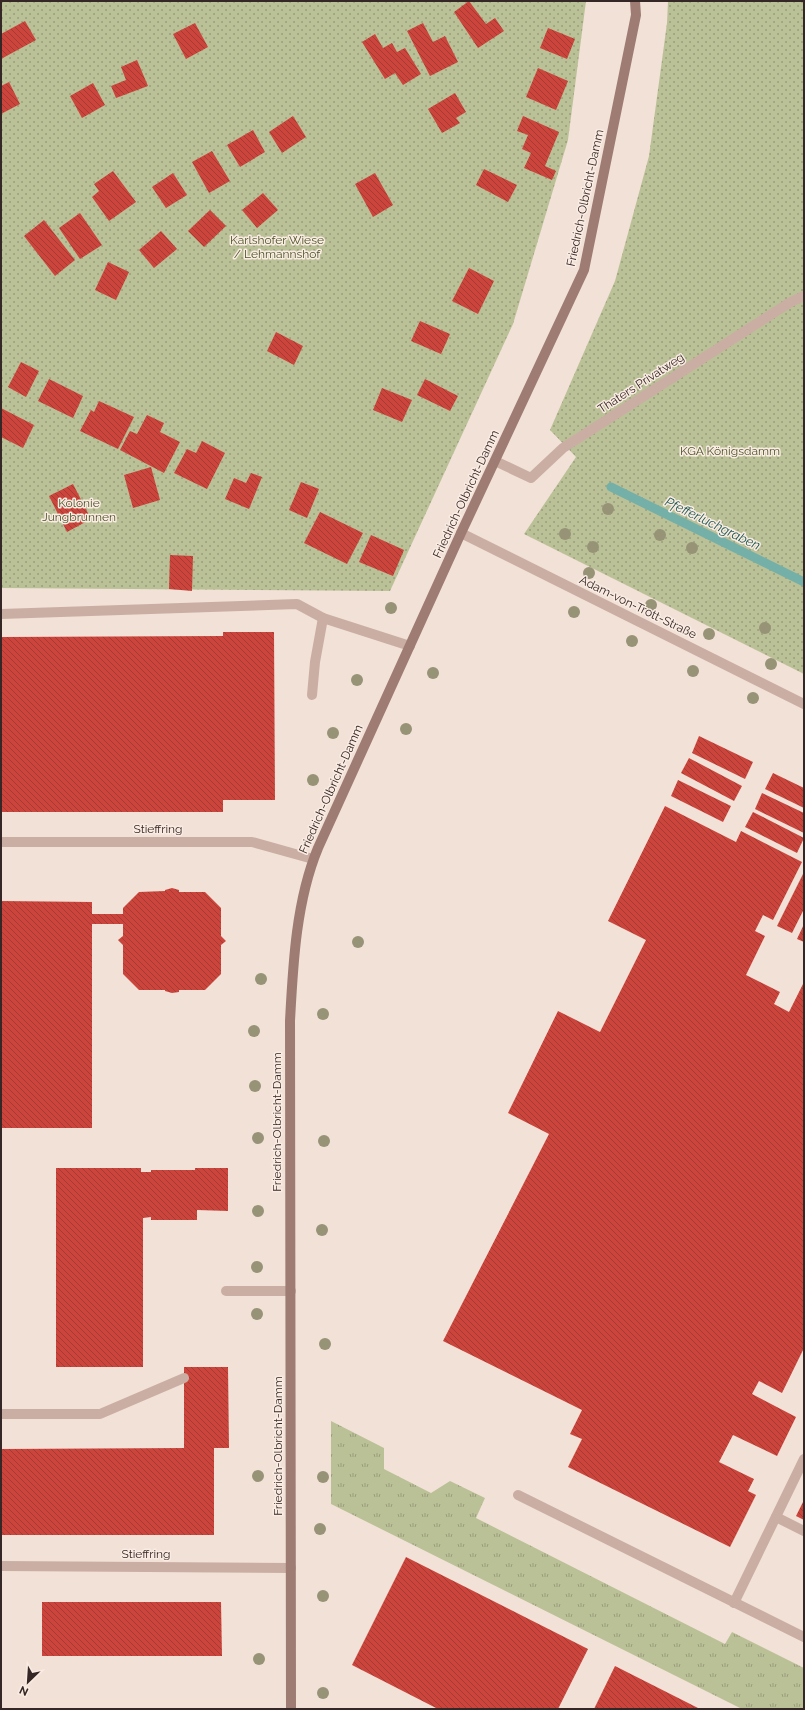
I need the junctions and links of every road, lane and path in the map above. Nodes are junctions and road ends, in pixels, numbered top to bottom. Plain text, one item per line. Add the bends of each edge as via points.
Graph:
1 (635, 1) edge
2 (804, 296) edge
3 (495, 461) junction
4 (461, 534) junction
5 (1, 614) edge
6 (323, 618) junction
7 (410, 646) junction
8 (312, 695) dead end
9 (804, 704) edge
10 (1, 842) edge
11 (313, 859) junction
12 (226, 1291) dead end
13 (291, 1291) junction
14 (184, 1378) dead end
15 (1, 1414) edge
16 (802, 1466) edge
17 (518, 1496) dead end
18 (776, 1517) junction
19 (804, 1531) edge
20 (1, 1566) edge
21 (291, 1568) junction
22 (734, 1603) junction
23 (804, 1637) edge
24 (291, 1709) edge

1 - 3 street, Friedrich-Olbricht-Damm via 636,15 584,270
2 - 3 street, Thaters Privatweg via 789,303 563,448 531,478
3 - 4 street, Friedrich-Olbricht-Damm
4 - 7 street, Friedrich-Olbricht-Damm
4 - 9 street, Adam-von-Trott-Straße
5 - 6 street via 297,604
6 - 7 street
6 - 8 street
7 - 11 street, Friedrich-Olbricht-Damm
10 - 11 street, Stieffring via 252,842
11 - 13 street, Friedrich-Olbricht-Damm via 299,921 293,965 290,1021
12 - 13 street
13 - 21 street, Friedrich-Olbricht-Damm
14 - 15 street via 100,1414
16 - 18 street
17 - 22 street
18 - 19 street
18 - 22 street
20 - 21 street, Stieffring
21 - 24 street, Friedrich-Olbricht-Damm
22 - 23 street

